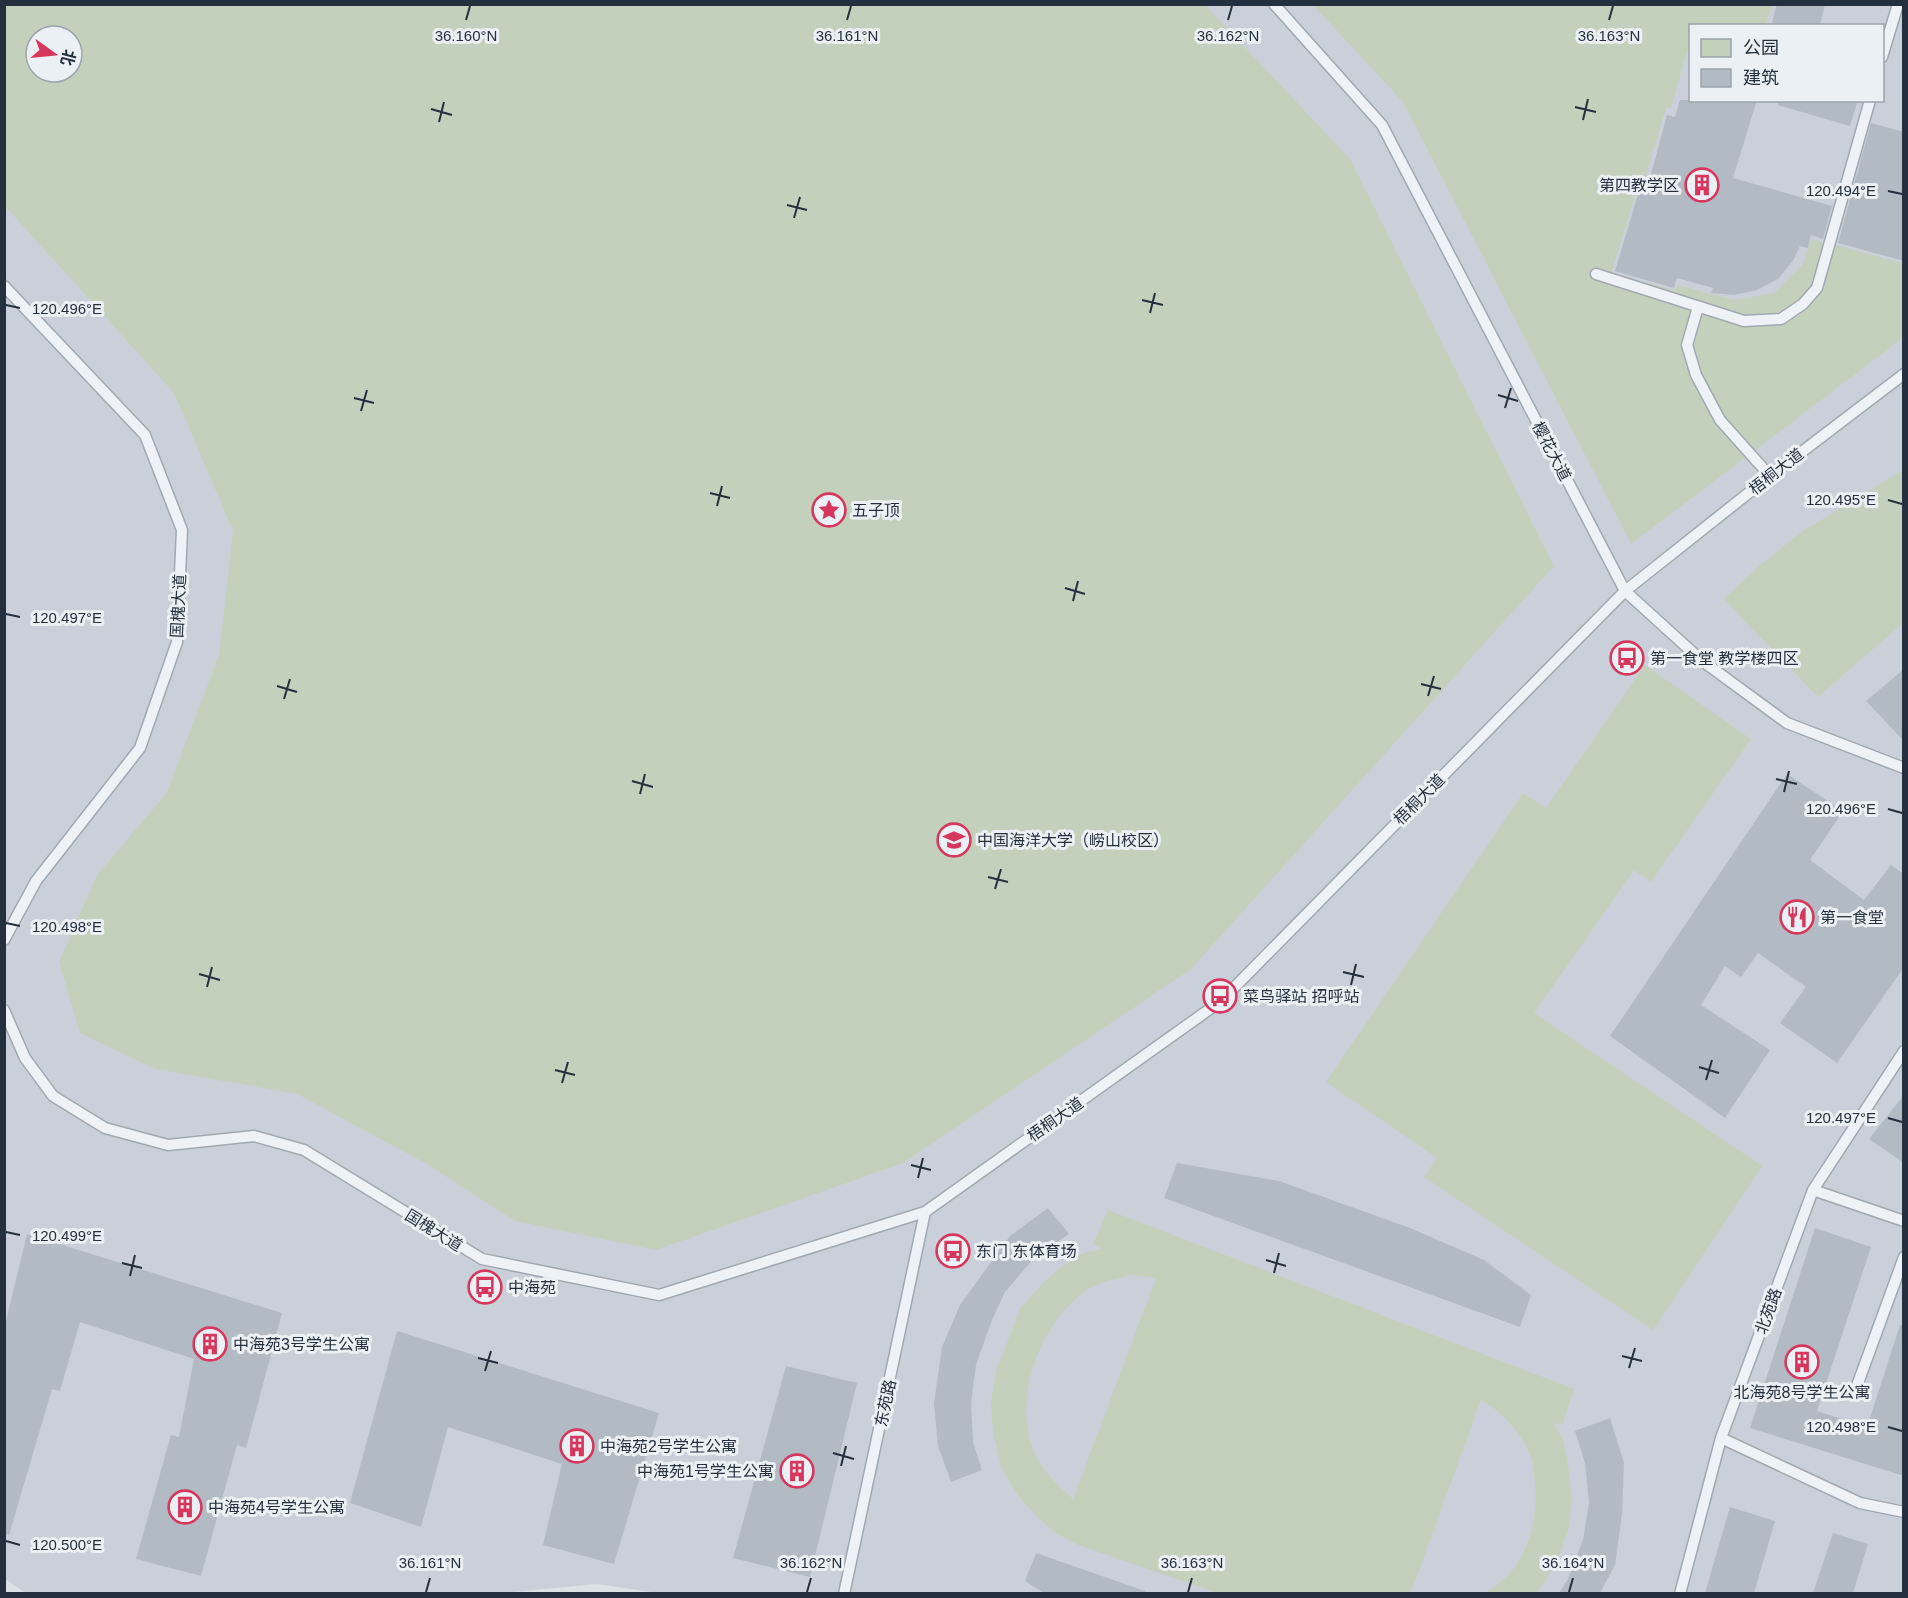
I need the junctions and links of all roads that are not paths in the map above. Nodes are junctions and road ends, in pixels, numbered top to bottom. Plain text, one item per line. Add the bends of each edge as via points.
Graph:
1 (1275, 4) edge
2 (1898, 4) edge
3 (1884, 50) edge
4 (1869, 102) edge
5 (1596, 274) dead end
6 (4, 286) edge
7 (1698, 307) junction
8 (1904, 374) edge
9 (1770, 476) junction
10 (1625, 591) junction
11 (1904, 768) edge
12 (4, 940) edge
13 (4, 1011) edge
14 (1904, 1051) edge
15 (1813, 1190) junction
16 (925, 1212) junction
17 (1904, 1221) edge
18 (1904, 1257) edge
19 (1854, 1394) dead end
20 (1721, 1438) junction
21 (1904, 1512) edge
22 (844, 1593) edge
23 (1680, 1593) edge

1 - 10 lane, 樱花大道 via 1382,125
2 - 3 lane
4 - 7 lane via 1817,288 1781,319 1744,321
5 - 7 lane
6 - 12 lane, 国槐大道 via 145,435 182,530 177,642 140,748 36,881
7 - 9 lane via 1687,345 1696,375 1720,420
8 - 9 lane, 梧桐大道
9 - 10 lane, 梧桐大道
10 - 11 lane, 樱花大道 via 1701,660 1787,723
10 - 16 lane, 梧桐大道 via 1221,1001
13 - 16 lane, 国槐大道 via 25,1058 53,1096 105,1128 168,1145 254,1136 304,1150 482,1259 659,1295
14 - 15 lane, 北苑路
15 - 17 lane
15 - 20 lane, 北苑路
16 - 22 lane, 东苑路
18 - 19 lane
20 - 21 lane via 1860,1503
20 - 23 lane, 北苑路

